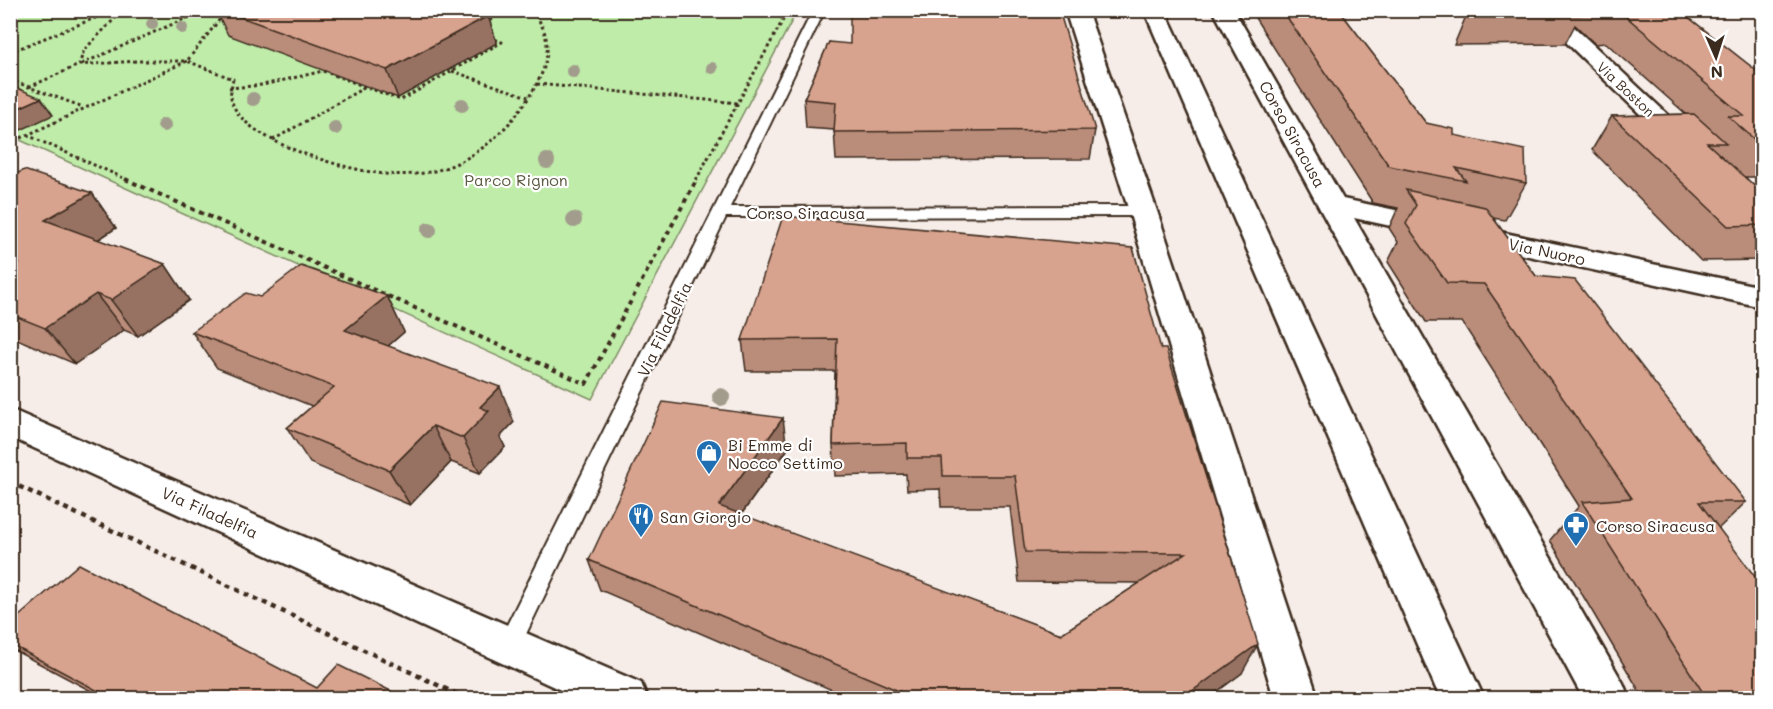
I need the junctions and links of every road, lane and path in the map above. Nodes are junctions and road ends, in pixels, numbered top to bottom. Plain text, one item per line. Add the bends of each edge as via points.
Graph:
1 (17, 10) edge
2 (115, 10) edge
3 (123, 10) edge
4 (205, 10) edge
5 (227, 10) edge
6 (509, 10) edge
7 (531, 10) edge
8 (760, 10) edge
9 (819, 10) edge
10 (1076, 10) edge
11 (1154, 10) edge
12 (1223, 10) edge
13 (1543, 10) edge
14 (10, 16) edge
15 (223, 16) junction
16 (234, 16) edge
17 (480, 26) edge
18 (481, 35) edge
19 (10, 52) edge
20 (187, 61) junction
21 (79, 65) junction
22 (332, 68) edge
23 (323, 71) junction
24 (452, 71) junction
25 (10, 80) edge
26 (537, 84) junction
27 (29, 87) junction
28 (365, 87) junction
29 (229, 88) junction
30 (528, 97) junction
31 (738, 103) junction
32 (84, 107) junction
33 (27, 135) junction
34 (273, 140) junction
35 (10, 143) edge
36 (1703, 161) edge
37 (1332, 205) junction
38 (1143, 211) junction
39 (721, 212) junction
40 (1762, 297) edge
41 (10, 422) edge
42 (10, 482) edge
43 (508, 647) junction
44 (465, 699) edge
45 (625, 699) edge
46 (1296, 699) edge
47 (1462, 699) edge
48 (1607, 699) edge

1 - 14 path
2 - 19 path
3 - 21 path via 84,50
4 - 21 path
5 - 15 path
6 - 17 path
7 - 26 path via 547,35 549,52
8 - 31 path via 784,18
9 - 39 lane, Via Filadelfia
10 - 38 street
11 - 47 street
12 - 37 street, Corso Siracusa
13 - 36 street, Via Boston
15 - 16 path
15 - 20 path
18 - 24 path via 502,42
20 - 21 path
20 - 29 path via 233,79
20 - 32 path
21 - 27 path
22 - 23 path
23 - 28 path
23 - 29 path via 263,85
24 - 28 path via 401,100
24 - 30 path
25 - 27 path
26 - 30 path
26 - 31 path
27 - 32 path
28 - 34 path
29 - 34 path via 232,108 246,124
30 - 34 path via 492,139 468,157 424,174 370,172 321,160
31 - 33 path via 586,384
32 - 33 path
33 - 35 path
37 - 40 street, Via Nuoro
37 - 48 street, Corso Siracusa
38 - 39 lane, Corso Siracusa
38 - 46 street
39 - 43 lane, Via Filadelfia
41 - 43 street, Via Filadelfia
42 - 44 path
43 - 45 street, Via Filadelfia

